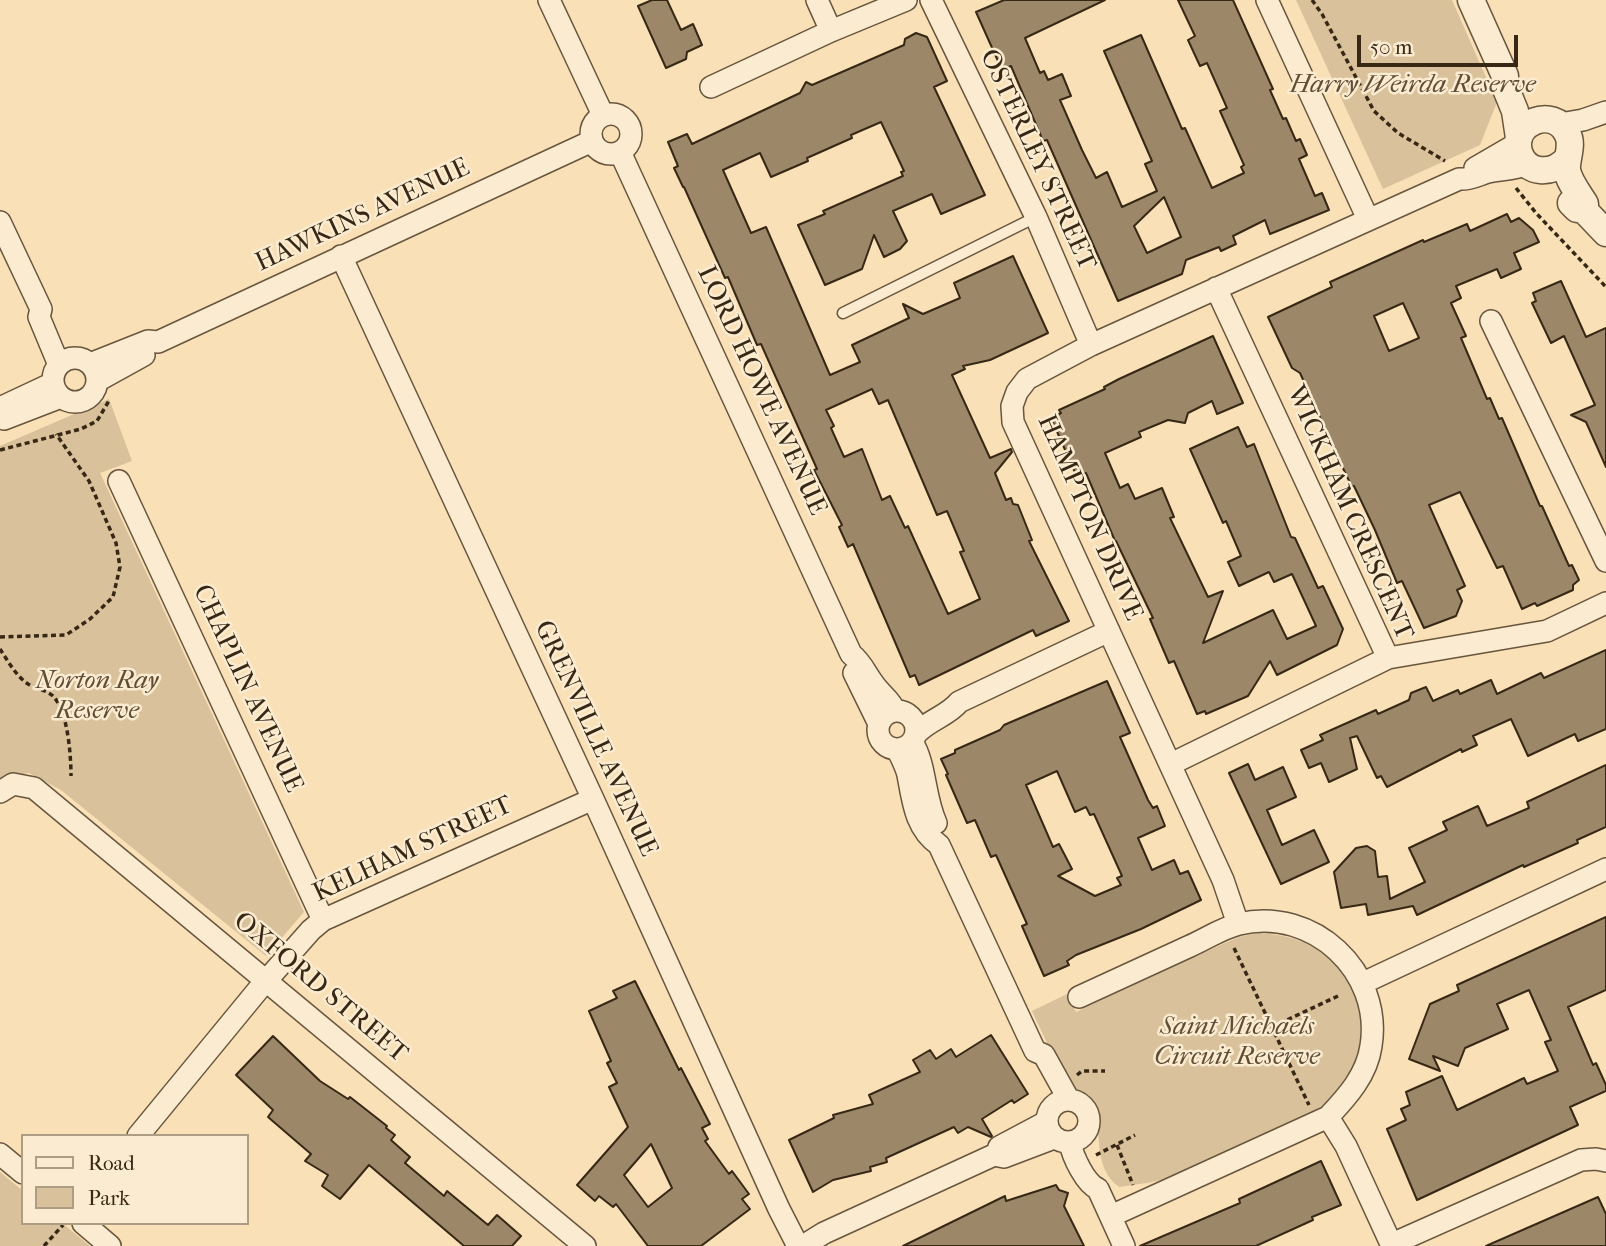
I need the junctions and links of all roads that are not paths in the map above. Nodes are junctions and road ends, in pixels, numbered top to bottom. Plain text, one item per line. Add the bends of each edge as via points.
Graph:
1 (549, 0) edge
2 (817, 0) edge
3 (906, 0) edge
4 (931, 0) edge
5 (1267, 0) edge
6 (1471, 0) edge
7 (831, 31) junction
8 (1505, 76) junction
9 (711, 87) dead end
10 (1606, 111) edge
11 (603, 115) junction
12 (1606, 120) edge
13 (1561, 137) junction
14 (592, 141) junction
15 (620, 152) junction
16 (1522, 159) junction
17 (1584, 210) junction
18 (1036, 217) junction
19 (1368, 219) junction
20 (0, 222) edge
21 (1606, 233) edge
22 (341, 256) junction
23 (1216, 288) junction
24 (843, 313) dead end
25 (1492, 321) dead end
26 (1091, 345) junction
27 (73, 375) junction
28 (0, 408) edge
29 (0, 417) edge
30 (120, 481) dead end
31 (1606, 561) edge
32 (1606, 603) edge
33 (1109, 631) junction
34 (1388, 658) junction
35 (901, 729) junction
36 (1171, 764) junction
37 (7, 788) edge
38 (593, 799) junction
39 (1606, 869) edge
40 (323, 920) junction
41 (1232, 927) junction
42 (267, 980) junction
43 (1363, 983) junction
44 (1079, 997) dead end
45 (1322, 1120) junction
46 (1062, 1124) junction
47 (140, 1134) edge
48 (0, 1154) edge
49 (1606, 1161) edge
50 (21, 1171) edge
51 (1098, 1189) junction
52 (1111, 1216) junction
53 (85, 1225) edge
54 (1392, 1245) edge
55 (110, 1246) edge
56 (586, 1246) edge
57 (801, 1246) edge
58 (1125, 1246) edge

1 - 11 street
2 - 7 street
3 - 7 street
4 - 18 street, OSTERLEY STREET
5 - 19 street
6 - 8 street
7 - 9 street
8 - 13 street
8 - 16 street
10 - 13 street via 1583,120
11 - 14 street via 592,126
11 - 15 street via 616,114 630,128 629,142
12 - 13 street
13 - 16 street via 1562,164 1549,171
13 - 16 street via 1529,123
13 - 17 street via 1568,174
14 - 15 street via 606,153
14 - 22 street, HAWKINS AVENUE
15 - 35 street, LORD HOWE AVENUE via 851,654 891,700
16 - 17 street via 1577,209
16 - 19 street, HAMPTON DRIVE via 1516,170 1468,180 1454,171
17 - 21 street
18 - 24 lane
18 - 26 street, OSTERLEY STREET
19 - 23 street, HAMPTON DRIVE
20 - 27 street via 41,309 39,317
22 - 27 street, HAWKINS AVENUE via 158,342 148,341
22 - 38 street, GRENVILLE AVENUE
23 - 26 street, HAMPTON DRIVE
23 - 34 street, WICKHAM CRESCENT
25 - 31 street
26 - 33 street, HAMPTON DRIVE via 1027,379 1012,406 1013,422
27 - 28 street, HAWKINS AVENUE
27 - 29 street, HAWKINS AVENUE via 4,419
30 - 40 street, CHAPLIN AVENUE
32 - 34 street via 1546,631
33 - 35 street via 958,702 915,709
33 - 36 street, HAMPTON DRIVE
34 - 36 street, WICKHAM CRESCENT
35 - 46 street, LORD HOWE AVENUE via 918,751 929,807 941,833 939,845 1035,1051 1033,1060
36 - 41 street, HAMPTON DRIVE via 1223,880
37 - 42 street, OXFORD STREET via 34,788
38 - 40 street, KELHAM STREET
38 - 57 street, GRENVILLE AVENUE via 773,1196
39 - 43 street
40 - 42 street, KELHAM STREET
41 - 43 street via 1269,922 1315,934 1335,947
41 - 44 street
42 - 47 street, KELHAM STREET
42 - 56 street, OXFORD STREET
43 - 45 street via 1373,1027 1365,1068 1350,1094
45 - 52 street
45 - 54 street via 1346,1146
46 - 51 street, LORD HOWE AVENUE via 1091,1186
46 - 51 street, LORD HOWE AVENUE via 1092,1157
46 - 57 street via 1004,1157 994,1155
48 - 50 street
49 - 54 street via 1581,1160
51 - 52 street, LORD HOWE AVENUE
52 - 58 street, LORD HOWE AVENUE
53 - 55 street

